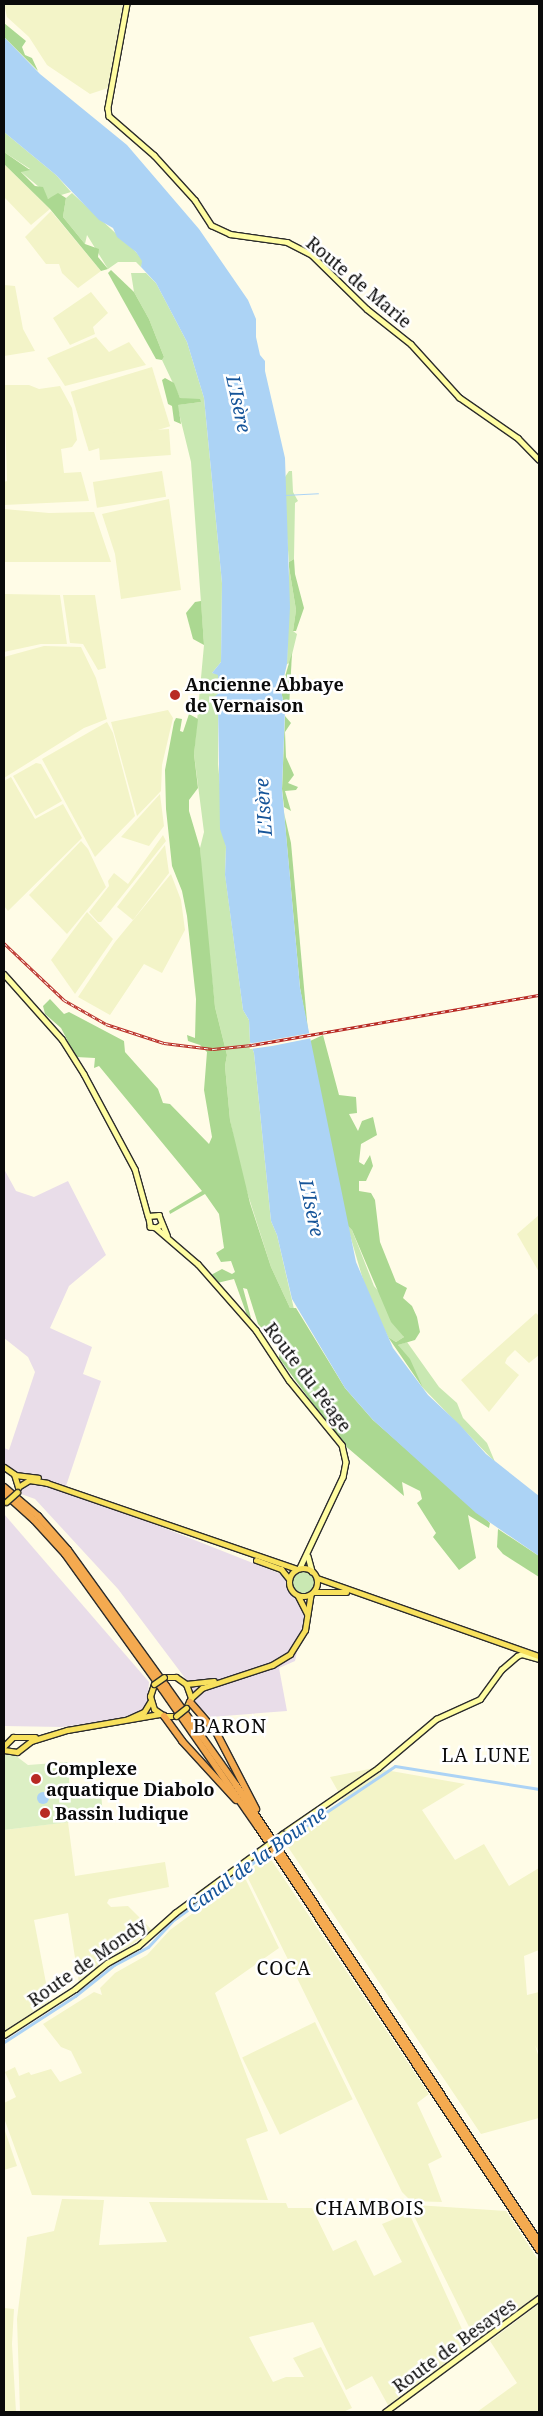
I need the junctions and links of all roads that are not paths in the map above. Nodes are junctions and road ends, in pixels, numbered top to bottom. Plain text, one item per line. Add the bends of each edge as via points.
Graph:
1 (127, 4) edge
2 (539, 460) edge
3 (4, 974) edge
4 (144, 1198) junction
5 (154, 1213) junction
6 (148, 1216) junction
7 (161, 1225) junction
8 (156, 1228) junction
9 (171, 1240) junction
10 (4, 1467) edge
11 (15, 1475) junction
12 (4, 1487) edge
13 (17, 1490) junction
14 (4, 1493) edge
15 (90, 1497) junction
16 (5, 1502) edge
17 (231, 1547) junction
18 (308, 1554) junction
19 (298, 1569) junction
20 (312, 1571) junction
21 (317, 1578) junction
22 (289, 1579) junction
23 (313, 1593) junction
24 (367, 1595) junction
25 (298, 1596) junction
26 (307, 1614) junction
27 (539, 1657) edge
28 (222, 1680) junction
29 (186, 1684) junction
30 (150, 1702) junction
31 (189, 1703) junction
32 (162, 1715) junction
33 (20, 1739) junction
34 (6, 1744) edge
35 (23, 1746) junction
36 (7, 1750) edge
37 (258, 1827) junction
38 (280, 1852) junction
39 (4, 2035) edge
40 (539, 2242) edge
41 (539, 2250) edge
42 (539, 2298) edge
43 (385, 2412) edge

1 - 2 street, Route de Marie via 108,113 188,192 211,225 230,234 287,242 312,255 367,309 411,344 459,397 518,438
3 - 4 street via 62,1038 135,1169
4 - 5 street
4 - 6 street
5 - 6 street
5 - 7 street via 161,1217
6 - 8 street via 148,1226
7 - 8 street
7 - 9 street, Route du Péage
8 - 9 street, Route du Péage
9 - 18 street, Route du Péage via 256,1330 284,1372 342,1445 346,1462 343,1477 317,1526
10 - 11 main road
11 - 13 main road
11 - 15 main road via 39,1478
12 - 38 highway via 46,1524 80,1566
13 - 15 main road via 35,1480
13 - 16 main road, bridge
14 - 37 highway via 43,1528 72,1564
15 - 17 main road
17 - 19 main road
17 - 22 main road via 281,1569
18 - 19 street, Route du Péage
18 - 20 street
19 - 20 main road
19 - 22 main road
20 - 21 main road
21 - 23 main road
21 - 24 main road
22 - 25 main road via 291,1590
23 - 24 main road via 327,1590
23 - 25 main road
23 - 26 main road
24 - 27 main road
25 - 26 main road
26 - 28 main road via 300,1641 287,1657
27 - 39 street, Route de Mondy, bridge via 517,1656 501,1670 480,1699 449,1712 378,1768 176,1913 138,1946
28 - 29 main road
28 - 31 main road via 198,1690
29 - 30 main road, bridge via 176,1677 164,1677 154,1684
29 - 31 main road
30 - 32 main road
30 - 33 main road via 144,1712 129,1719 74,1726
31 - 32 main road, bridge via 176,1716
31 - 38 highway via 219,1738
32 - 35 main road via 67,1730
32 - 37 highway
33 - 34 main road via 13,1737
33 - 35 main road
34 - 36 main road
35 - 36 main road via 17,1752
37 - 41 highway
38 - 40 highway
42 - 43 street, Route de Besayes

